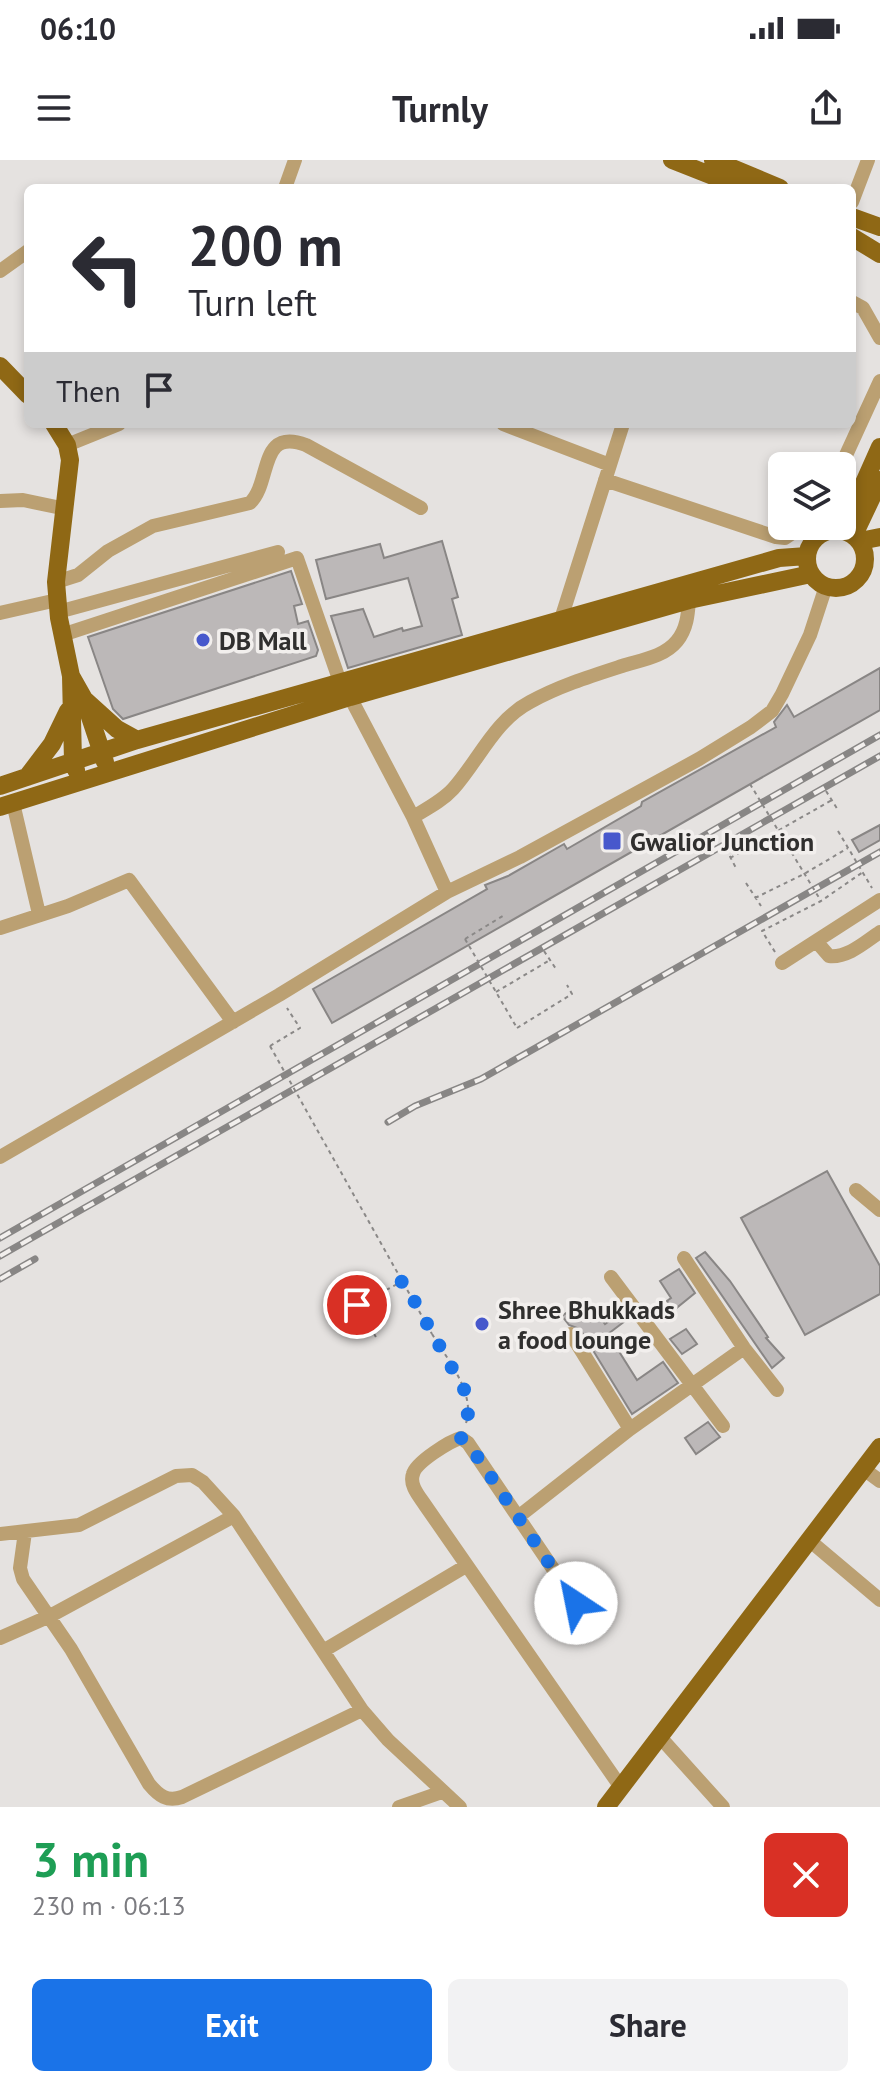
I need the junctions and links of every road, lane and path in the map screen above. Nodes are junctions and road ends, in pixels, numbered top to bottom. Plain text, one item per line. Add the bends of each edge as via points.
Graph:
1 (672, 160) edge
2 (713, 160) edge
3 (868, 160) edge
4 (291, 163) edge
5 (737, 164) edge
6 (286, 184) edge
7 (733, 184) edge
8 (773, 184) edge
9 (856, 192) edge
10 (856, 239) edge
11 (880, 254) edge
12 (24, 256) edge
13 (0, 271) edge
14 (856, 304) edge
15 (880, 338) edge
16 (0, 366) edge
17 (880, 381) edge
18 (24, 391) edge
19 (56, 428) edge
20 (109, 428) edge
21 (512, 428) edge
22 (622, 428) edge
23 (67, 445) junction
24 (880, 447) edge
25 (847, 452) edge
26 (607, 472) junction
27 (880, 480) edge
28 (0, 501) edge
29 (421, 508) dead end
30 (66, 509) junction
31 (873, 513) edge
32 (856, 523) edge
33 (856, 532) edge
34 (768, 534) edge
35 (856, 536) edge
36 (880, 537) edge
37 (815, 540) edge
38 (855, 540) edge
39 (278, 552) dead end
40 (872, 563) edge
41 (815, 572) junction
42 (57, 598) junction
43 (689, 600) junction
44 (0, 613) edge
45 (561, 619) junction
46 (62, 635) junction
47 (345, 689) junction
48 (77, 703) junction
49 (137, 740) junction
50 (102, 753) junction
51 (73, 761) junction
52 (109, 774) junction
53 (25, 779) junction
54 (80, 783) junction
55 (750, 784) dead end
56 (0, 786) edge
57 (826, 791) dead end
58 (832, 800) junction
59 (6, 805) edge
60 (838, 810) dead end
61 (413, 817) junction
62 (778, 831) junction
63 (838, 831) dead end
64 (848, 848) junction
65 (726, 849) dead end
66 (730, 858) junction
67 (736, 868) dead end
68 (863, 872) junction
69 (804, 874) junction
70 (746, 883) dead end
71 (447, 892) junction
72 (755, 898) junction
73 (880, 900) edge
74 (821, 901) junction
75 (761, 906) dead end
76 (39, 914) junction
77 (506, 914) dead end
78 (0, 928) edge
79 (880, 932) edge
80 (816, 941) junction
81 (544, 951) dead end
82 (550, 960) junction
83 (782, 963) joint
84 (556, 969) dead end
85 (567, 985) dead end
86 (496, 992) junction
87 (279, 995) junction
88 (233, 1022) junction
89 (0, 1157) edge
90 (856, 1190) dead end
91 (880, 1210) edge
92 (684, 1258) dead end
93 (611, 1277) dead end
94 (403, 1281) junction
95 (350, 1292) dead end
96 (357, 1305) junction
97 (571, 1334) dead end
98 (377, 1339) dead end
99 (744, 1348) junction
100 (693, 1384) junction
101 (777, 1390) dead end
102 (723, 1426) dead end
103 (630, 1429) junction
104 (461, 1438) junction
105 (880, 1447) edge
106 (872, 1476) edge
107 (234, 1516) junction
108 (518, 1517) junction
109 (25, 1532) junction
110 (0, 1534) edge
111 (809, 1540) junction
112 (466, 1566) junction
113 (880, 1600) edge
114 (50, 1616) junction
115 (591, 1625) dead end
116 (0, 1638) edge
117 (323, 1651) junction
118 (362, 1710) junction
119 (660, 1737) junction
120 (620, 1786) junction
121 (442, 1792) junction
122 (455, 1806) edge
123 (607, 1806) edge
124 (399, 1807) edge
125 (723, 1807) edge

1 - 7 main road
2 - 5 main road
3 - 9 street
4 - 6 street
5 - 8 main road
10 - 11 main road
12 - 13 street
14 - 15 street
16 - 18 main road
17 - 25 street
19 - 23 main road
20 - 23 street
21 - 26 street
22 - 26 street
23 - 30 main road
24 - 32 main road
26 - 34 street
26 - 45 street
27 - 31 main road
28 - 30 street
29 - 42 street via 306,445 282,443 265,463 258,496 250,503 153,526 108,551
30 - 42 main road
31 - 33 main road
35 - 36 main road
37 - 41 main road
38 - 40 main road
39 - 42 street
40 - 41 main road via 854,582 836,588
41 - 43 main road
41 - 45 main road via 779,558
41 - 71 street via 815,622 772,711 699,759
42 - 44 street
42 - 46 main road
43 - 47 main road
43 - 61 street via 683,634 675,643 651,658 527,703 489,737 441,800
45 - 47 main road
46 - 47 street via 297,558
46 - 48 main road
47 - 49 main road
47 - 52 main road
47 - 61 street
48 - 49 main road
48 - 50 main road
48 - 51 main road
48 - 53 main road
49 - 50 main road
50 - 51 main road
50 - 52 main road
51 - 53 main road
51 - 54 main road
52 - 54 main road
53 - 56 main road
54 - 59 main road
55 - 62 path, bridge
57 - 58 path
58 - 60 path
58 - 62 path
59 - 76 street
61 - 71 street
62 - 66 path
62 - 69 path, bridge
63 - 64 path
64 - 68 path
64 - 69 path
65 - 66 path
66 - 67 path
68 - 73 path
68 - 74 path
69 - 72 path
69 - 74 path, bridge
70 - 72 path
71 - 87 street
72 - 75 path
73 - 80 street
74 - 83 path via 762,931
76 - 78 street
76 - 88 street via 129,880
77 - 86 path, bridge via 465,939
79 - 80 street via 837,957 829,956
80 - 83 street
81 - 82 path
82 - 84 path
82 - 86 path
85 - 86 path, bridge via 572,994 517,1028
87 - 88 street
87 - 94 path, bridge via 300,1028 270,1046
88 - 89 street
90 - 91 street
92 - 99 street
93 - 100 street
94 - 96 path
94 - 104 path, bridge via 466,1393 468,1416
95 - 96 path
96 - 98 path
97 - 103 street
99 - 100 street
99 - 101 street
100 - 102 street
100 - 103 street
103 - 108 street
104 - 108 street
104 - 112 street via 412,1475 413,1487
105 - 106 main road
106 - 111 main road
107 - 109 street via 203,1482 192,1475 176,1476 79,1525
107 - 114 street
107 - 117 street
108 - 115 street
109 - 110 street
109 - 114 street via 23,1579
111 - 113 street
111 - 119 main road
112 - 117 street
112 - 120 street
114 - 116 street
114 - 118 street via 149,1784 164,1798 182,1797
117 - 118 street
118 - 121 street
119 - 120 main road
119 - 125 street
120 - 123 main road
121 - 122 street
121 - 124 street

